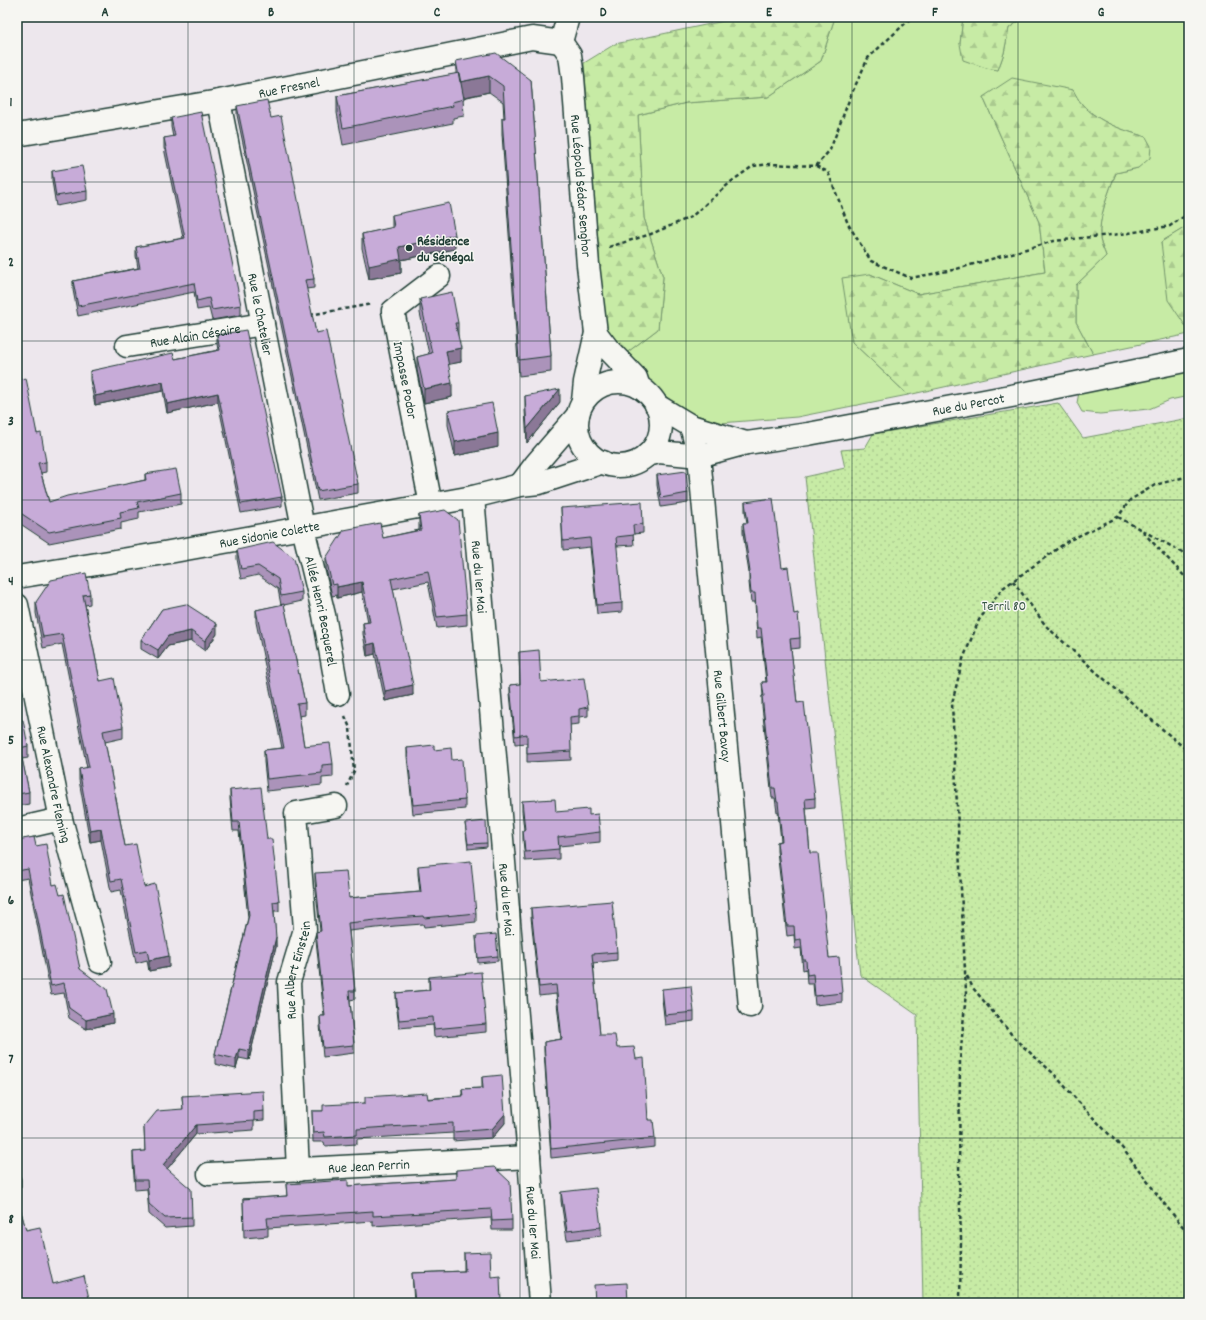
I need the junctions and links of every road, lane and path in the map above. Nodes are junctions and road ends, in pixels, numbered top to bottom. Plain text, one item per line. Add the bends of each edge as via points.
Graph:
1 (568, 17) edge
2 (912, 17) edge
3 (561, 42) junction
4 (219, 101) junction
5 (17, 135) edge
6 (816, 166) junction
7 (1189, 213) edge
8 (588, 265) junction
9 (439, 276) dead end
10 (393, 311) junction
11 (309, 315) edge
12 (263, 324) junction
13 (596, 333) junction
14 (127, 346) dead end
15 (1189, 360) edge
16 (639, 387) junction
17 (656, 405) junction
18 (581, 408) junction
19 (691, 426) junction
20 (747, 443) junction
21 (646, 454) junction
22 (699, 456) junction
23 (603, 462) junction
24 (1189, 476) edge
25 (520, 485) junction
26 (473, 497) junction
27 (431, 505) junction
28 (1118, 517) junction
29 (303, 528) junction
30 (1140, 530) junction
31 (1189, 556) edge
32 (17, 577) edge
33 (1012, 581) junction
34 (1189, 581) edge
35 (17, 605) edge
36 (338, 694) joint
37 (1189, 752) edge
38 (336, 806) joint
39 (61, 819) junction
40 (17, 828) edge
41 (100, 962) dead end
42 (966, 974) junction
43 (750, 1006) dead end
44 (529, 1157) junction
45 (298, 1170) junction
46 (209, 1174) dead end
47 (1189, 1234) edge
48 (540, 1303) edge
49 (960, 1303) edge

1 - 3 street
2 - 6 path via 868,58 830,150
3 - 4 street, Rue Fresnel via 532,38
3 - 8 street, Rue Léopold Sédar Senghor via 570,55 573,77
4 - 5 street, Rue Fresnel
4 - 12 street, Rue le Chatelier
6 - 7 path via 828,172 848,224 871,261 911,278 953,270 1054,241 1170,226
6 - 8 path via 753,166 691,217 651,234 606,248
8 - 13 street, Rue Léopold Sédar Senghor
9 - 10 street
10 - 11 path via 379,302
10 - 27 street, Impasse Podor
12 - 14 street, Rue Alain Césaire
12 - 29 street, Rue le Chatelier
13 - 16 street via 636,378
13 - 18 street, Rue Léopold Sédar Senghor
15 - 20 street, Rue du Percot via 1032,392
16 - 17 street
16 - 18 street via 627,382 603,385 592,392
17 - 19 street, Rue du Percot
17 - 21 street via 660,431 655,444
18 - 23 street via 577,429 581,443 590,455
18 - 25 street
19 - 20 street, Rue du Percot
19 - 22 street, Rue Gilbert Bavay
20 - 22 street, Rue du Percot
21 - 22 street, Rue du Percot via 659,452
21 - 23 street via 634,463 618,466
22 - 43 street, Rue Gilbert Bavay
23 - 25 street, Rue Sidonie Colette via 540,483
24 - 28 path via 1155,485 1130,500
25 - 26 street, Rue Sidonie Colette
26 - 27 street, Rue Sidonie Colette
26 - 44 street, Rue du 1er Mai
27 - 29 street, Rue Sidonie Colette
28 - 30 path
28 - 33 path via 1068,540
29 - 32 street, Rue Sidonie Colette
29 - 36 street, Allée Henri Becquerel via 324,614
30 - 31 path
30 - 34 path
33 - 37 path via 1046,626
33 - 42 path via 1003,588 979,620 963,659 952,703
35 - 39 street, Rue Alexandre Fleming
36 - 38 path via 350,728 354,771
38 - 45 street, Rue Albert Einstein via 296,813 305,929 289,982
39 - 40 street
39 - 41 street, Rue Alexandre Fleming
42 - 47 path via 973,988 1017,1041 1053,1073 1123,1149
42 - 49 path via 960,1060
44 - 45 street, Rue Jean Perrin
44 - 48 street, Rue du 1er Mai
45 - 46 street, Rue Jean Perrin

